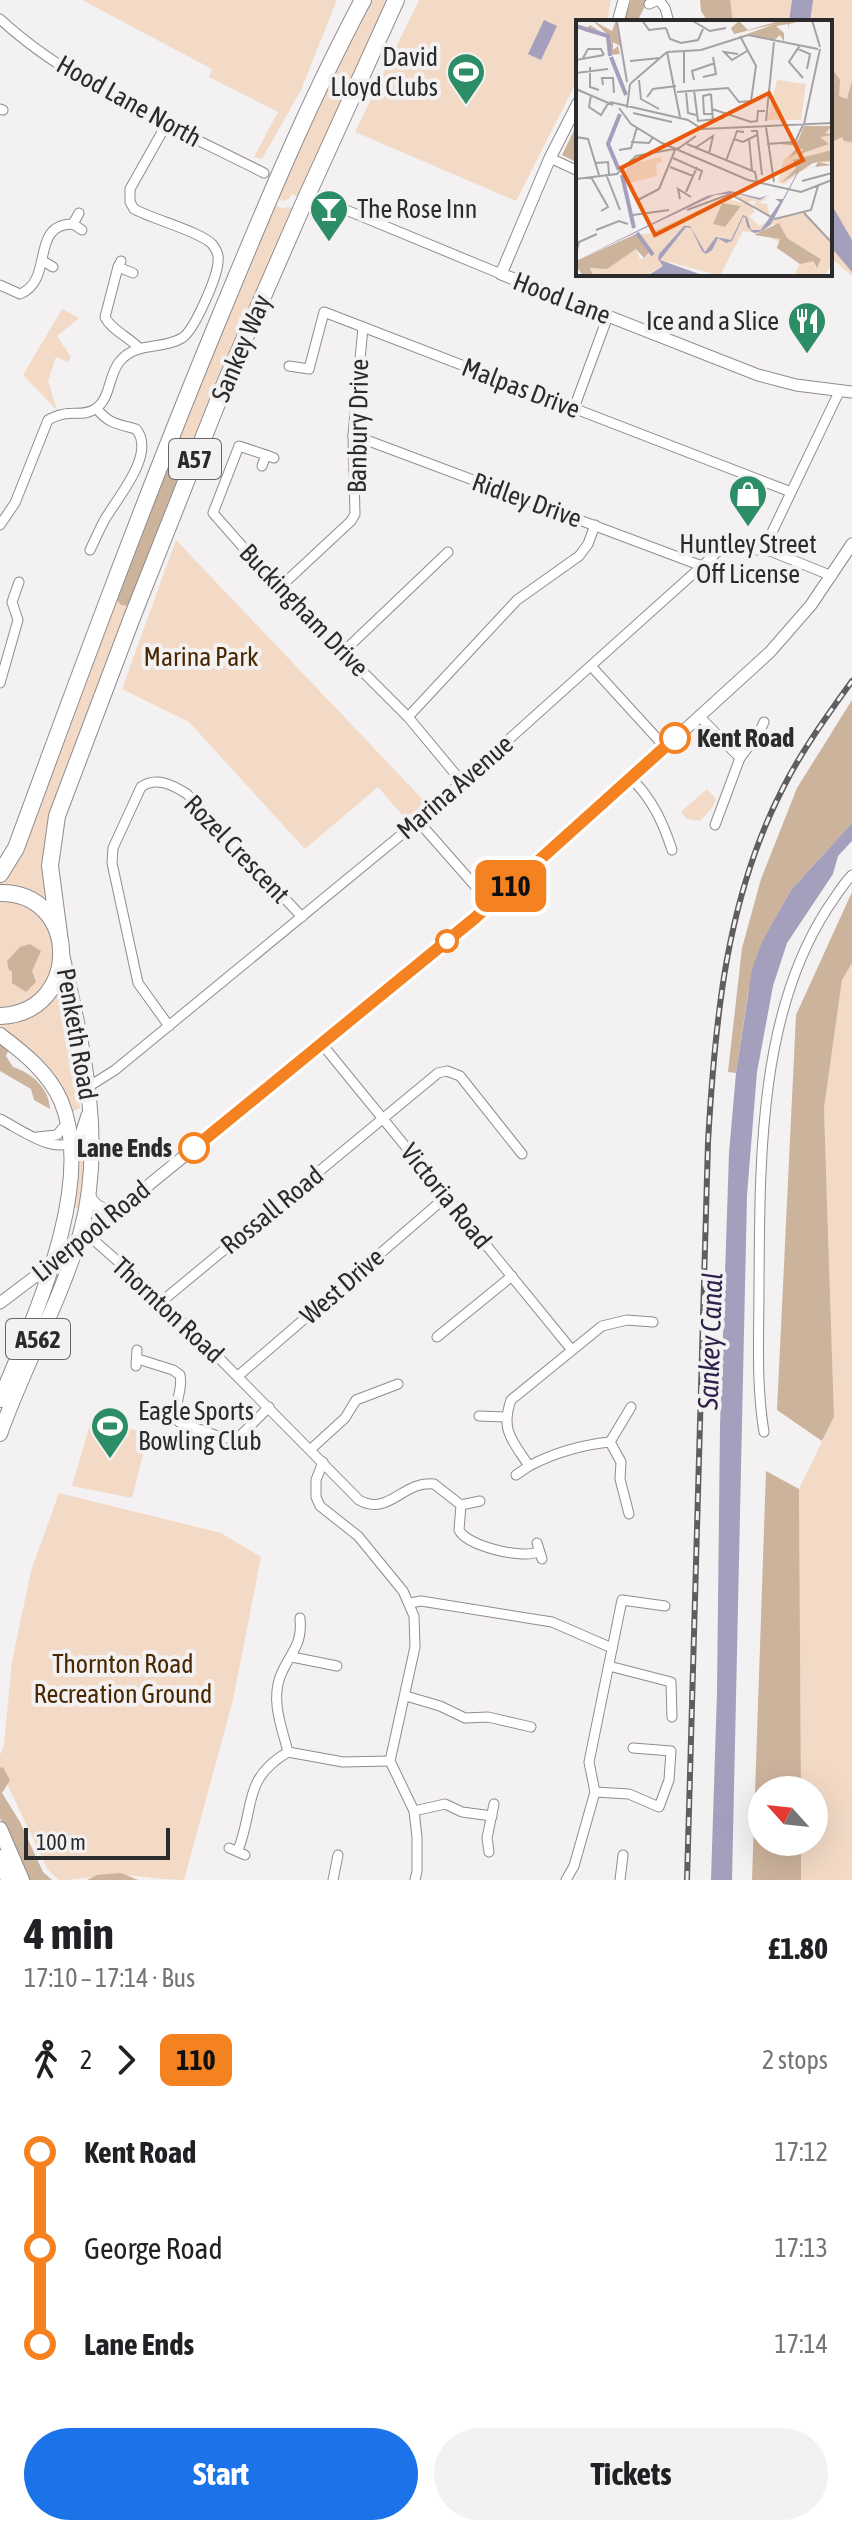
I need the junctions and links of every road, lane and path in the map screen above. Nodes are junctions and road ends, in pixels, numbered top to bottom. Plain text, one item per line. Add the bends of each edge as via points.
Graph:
1 (363, 0) edge
2 (396, 0) edge
3 (624, 0) edge
4 (649, 4) dead end
5 (0, 19) edge
6 (619, 20) edge
7 (668, 20) edge
8 (576, 107) edge
9 (166, 125) junction
10 (550, 158) junction
11 (576, 170) edge
12 (264, 173) dead end
13 (322, 200) dead end
14 (79, 213) dead end
15 (43, 261) junction
16 (53, 267) dead end
17 (133, 273) dead end
18 (501, 274) junction
19 (0, 285) edge
20 (608, 316) junction
21 (363, 327) junction
22 (139, 348) junction
23 (289, 366) dead end
24 (846, 391) edge
25 (574, 408) junction
26 (97, 409) junction
27 (353, 435) junction
28 (262, 466) dead end
29 (791, 492) junction
30 (0, 525) edge
31 (595, 525) junction
32 (852, 544) edge
33 (764, 549) junction
34 (90, 550) dead end
35 (448, 552) dead end
36 (702, 566) junction
37 (832, 576) junction
38 (19, 582) dead end
39 (279, 588) junction
40 (342, 653) junction
41 (591, 666) junction
42 (0, 683) edge
43 (699, 716) junction
44 (408, 717) junction
45 (764, 722) dead end
46 (665, 747) junction
47 (740, 758) junction
48 (631, 778) junction
49 (462, 782) junction
50 (418, 821) junction
51 (715, 825) dead end
52 (672, 850) dead end
53 (0, 874) edge
54 (852, 875) edge
55 (0, 893) edge
56 (491, 904) junction
57 (302, 917) junction
58 (59, 934) junction
59 (62, 954) junction
60 (0, 1016) edge
61 (169, 1026) junction
62 (0, 1035) edge
63 (321, 1043) junction
64 (88, 1089) junction
65 (0, 1119) edge
66 (383, 1119) junction
67 (67, 1123) junction
68 (37, 1137) junction
69 (70, 1145) junction
70 (522, 1154) dead end
71 (89, 1193) junction
72 (447, 1196) junction
73 (119, 1209) junction
74 (82, 1240) junction
75 (53, 1263) junction
76 (512, 1276) junction
77 (161, 1302) junction
78 (0, 1303) edge
79 (653, 1322) dead end
80 (437, 1337) dead end
81 (571, 1349) junction
82 (137, 1358) dead end
83 (17, 1373) junction
84 (238, 1376) junction
85 (398, 1384) dead end
86 (0, 1400) edge
87 (269, 1407) junction
88 (631, 1407) dead end
89 (479, 1416) dead end
90 (505, 1417) junction
91 (764, 1432) dead end
92 (0, 1434) edge
93 (239, 1437) junction
94 (610, 1442) junction
95 (249, 1448) dead end
96 (311, 1449) junction
97 (323, 1462) junction
98 (529, 1466) junction
99 (516, 1475) dead end
100 (480, 1501) dead end
101 (461, 1505) junction
102 (629, 1514) dead end
103 (539, 1551) dead end
104 (410, 1603) junction
105 (665, 1606) dead end
106 (300, 1616) dead end
107 (612, 1648) junction
108 (292, 1657) junction
109 (337, 1666) dead end
110 (609, 1666) junction
111 (406, 1696) junction
112 (672, 1717) dead end
113 (531, 1727) dead end
114 (633, 1748) dead end
115 (288, 1752) junction
116 (390, 1761) junction
117 (595, 1792) junction
118 (494, 1804) dead end
119 (414, 1811) junction
120 (492, 1816) junction
121 (0, 1829) edge
122 (237, 1851) dead end
123 (489, 1852) dead end
124 (338, 1855) dead end
125 (623, 1855) dead end
126 (0, 1857) edge
127 (8, 1880) edge
128 (22, 1880) edge
129 (333, 1880) edge
130 (415, 1880) edge
131 (566, 1880) edge
132 (620, 1880) edge

1 - 53 highway, Sankey Way / A57 via 248,248 150,488 16,848
2 - 58 highway, Sankey Way / A57 via 226,381 57,816 50,866
3 - 6 street
4 - 7 street via 659,0
5 - 9 street, Hood Lane North via 58,64
8 - 10 street
9 - 12 street, Hood Lane North
9 - 22 street via 130,189 130,202 139,212 208,240 219,260 188,334
10 - 11 street
10 - 18 street
13 - 18 street, Hood Lane
14 - 15 street via 78,227 64,225 50,232
15 - 16 street
15 - 19 street via 27,291 20,294
17 - 22 street via 119,264 105,317
18 - 20 street, Hood Lane
20 - 24 street, Hood Lane via 758,375
20 - 25 street
21 - 23 street, Malpas Drive via 324,312 309,369
21 - 25 street, Malpas Drive
21 - 27 street, Banbury Drive
22 - 26 street via 120,360
24 - 29 street
25 - 29 street, Malpas Drive
26 - 30 street via 64,412 48,420 15,503
26 - 34 street via 115,425 136,429 142,444 129,484
27 - 31 street, Ridley Drive
27 - 39 street, Banbury Drive via 355,514
28 - 39 street, Buckingham Drive via 270,457 239,446 213,513
29 - 33 street
31 - 36 street, Ridley Drive
31 - 44 street via 579,556 517,600
32 - 37 street, Liverpool Road
33 - 36 street, Marina Avenue via 723,547
33 - 37 street, Marina Avenue
35 - 40 street
36 - 41 street, Marina Avenue
37 - 43 street, Liverpool Road via 770,652
38 - 42 street via 12,602 18,620
39 - 40 street, Buckingham Drive
40 - 44 street, Buckingham Drive
41 - 46 street
41 - 49 street, Marina Avenue
43 - 46 street, Liverpool Road
43 - 47 street
44 - 49 street, Buckingham Drive
45 - 47 street
46 - 48 street, Liverpool Road
47 - 51 street
48 - 52 street via 657,811
48 - 56 street, Liverpool Road
49 - 50 street, Marina Avenue
50 - 56 street
50 - 57 street, Marina Avenue
54 - 91 street via 804,948 783,1009 770,1073 760,1205 759,1376
55 - 58 highway, A57 via 28,898 43,909
56 - 63 street, Liverpool Road
57 - 61 street, Marina Avenue
57 - 61 street, Rozel Crescent via 187,794 155,781 141,787 113,848 112,863 138,983
58 - 59 highway, A57
59 - 60 highway, A57 via 51,990 38,1004
59 - 64 main road, Penketh Road / A562
61 - 64 street, Marina Avenue
62 - 67 main road, Penketh Road / A562 via 52,1084
63 - 66 street, Victoria Road
63 - 73 street, Liverpool Road
64 - 69 street via 82,1132
64 - 71 main road, Penketh Road / A562
65 - 68 street
66 - 70 street, Rossall Road via 438,1073 452,1072
66 - 72 street, Victoria Road
66 - 77 street, Rossall Road
67 - 68 street via 57,1135
67 - 69 main road, Penketh Road / A562
68 - 69 street via 47,1144
69 - 75 main road, Penketh Road / A562 via 69,1183
71 - 73 street via 99,1207
71 - 74 main road, Penketh Road / A562
72 - 76 street, Victoria Road
72 - 84 street, West Drive
73 - 74 street, Liverpool Road
74 - 75 street, Liverpool Road
74 - 77 street, Thornton Road
74 - 83 main road, Penketh Road / A562
75 - 78 street, Liverpool Road
75 - 83 main road, Penketh Road / A562
76 - 80 street
76 - 81 street, Victoria Road
77 - 84 street, Thornton Road
79 - 81 street via 627,1320 602,1326
81 - 90 street via 511,1400
82 - 93 street via 180,1375 175,1413 179,1422 223,1438
83 - 86 main road, Penketh Road / A562
83 - 92 main road, Penketh Road / A562
84 - 87 street, Thornton Road
85 - 96 street via 356,1400 345,1418
87 - 93 street
87 - 96 street, Thornton Road
88 - 94 street
89 - 90 street
90 - 98 street via 507,1432
93 - 95 street
94 - 98 street via 581,1445
94 - 102 street via 621,1462
96 - 97 street, Thornton Road
97 - 101 street, Thornton Road via 369,1505 386,1504 412,1486 428,1483
97 - 104 street via 316,1480 320,1506 358,1536
98 - 99 street
100 - 101 street
101 - 103 street via 459,1530 467,1540 519,1554
104 - 107 street via 552,1622
104 - 111 street via 416,1633
105 - 107 street via 622,1600
106 - 108 street via 300,1642
107 - 110 street
108 - 109 street
108 - 115 street via 280,1677 275,1703
110 - 112 street via 671,1682
110 - 117 street via 589,1762
111 - 113 street via 465,1718 488,1717
111 - 116 street
114 - 117 street via 671,1751 669,1780 659,1807 629,1794
115 - 116 street via 343,1762
115 - 122 street via 261,1773 253,1788
116 - 119 street
117 - 131 street
118 - 120 street
119 - 120 street via 445,1804
119 - 130 street
120 - 123 street
121 - 128 main road
124 - 129 street
125 - 132 street
126 - 127 main road

